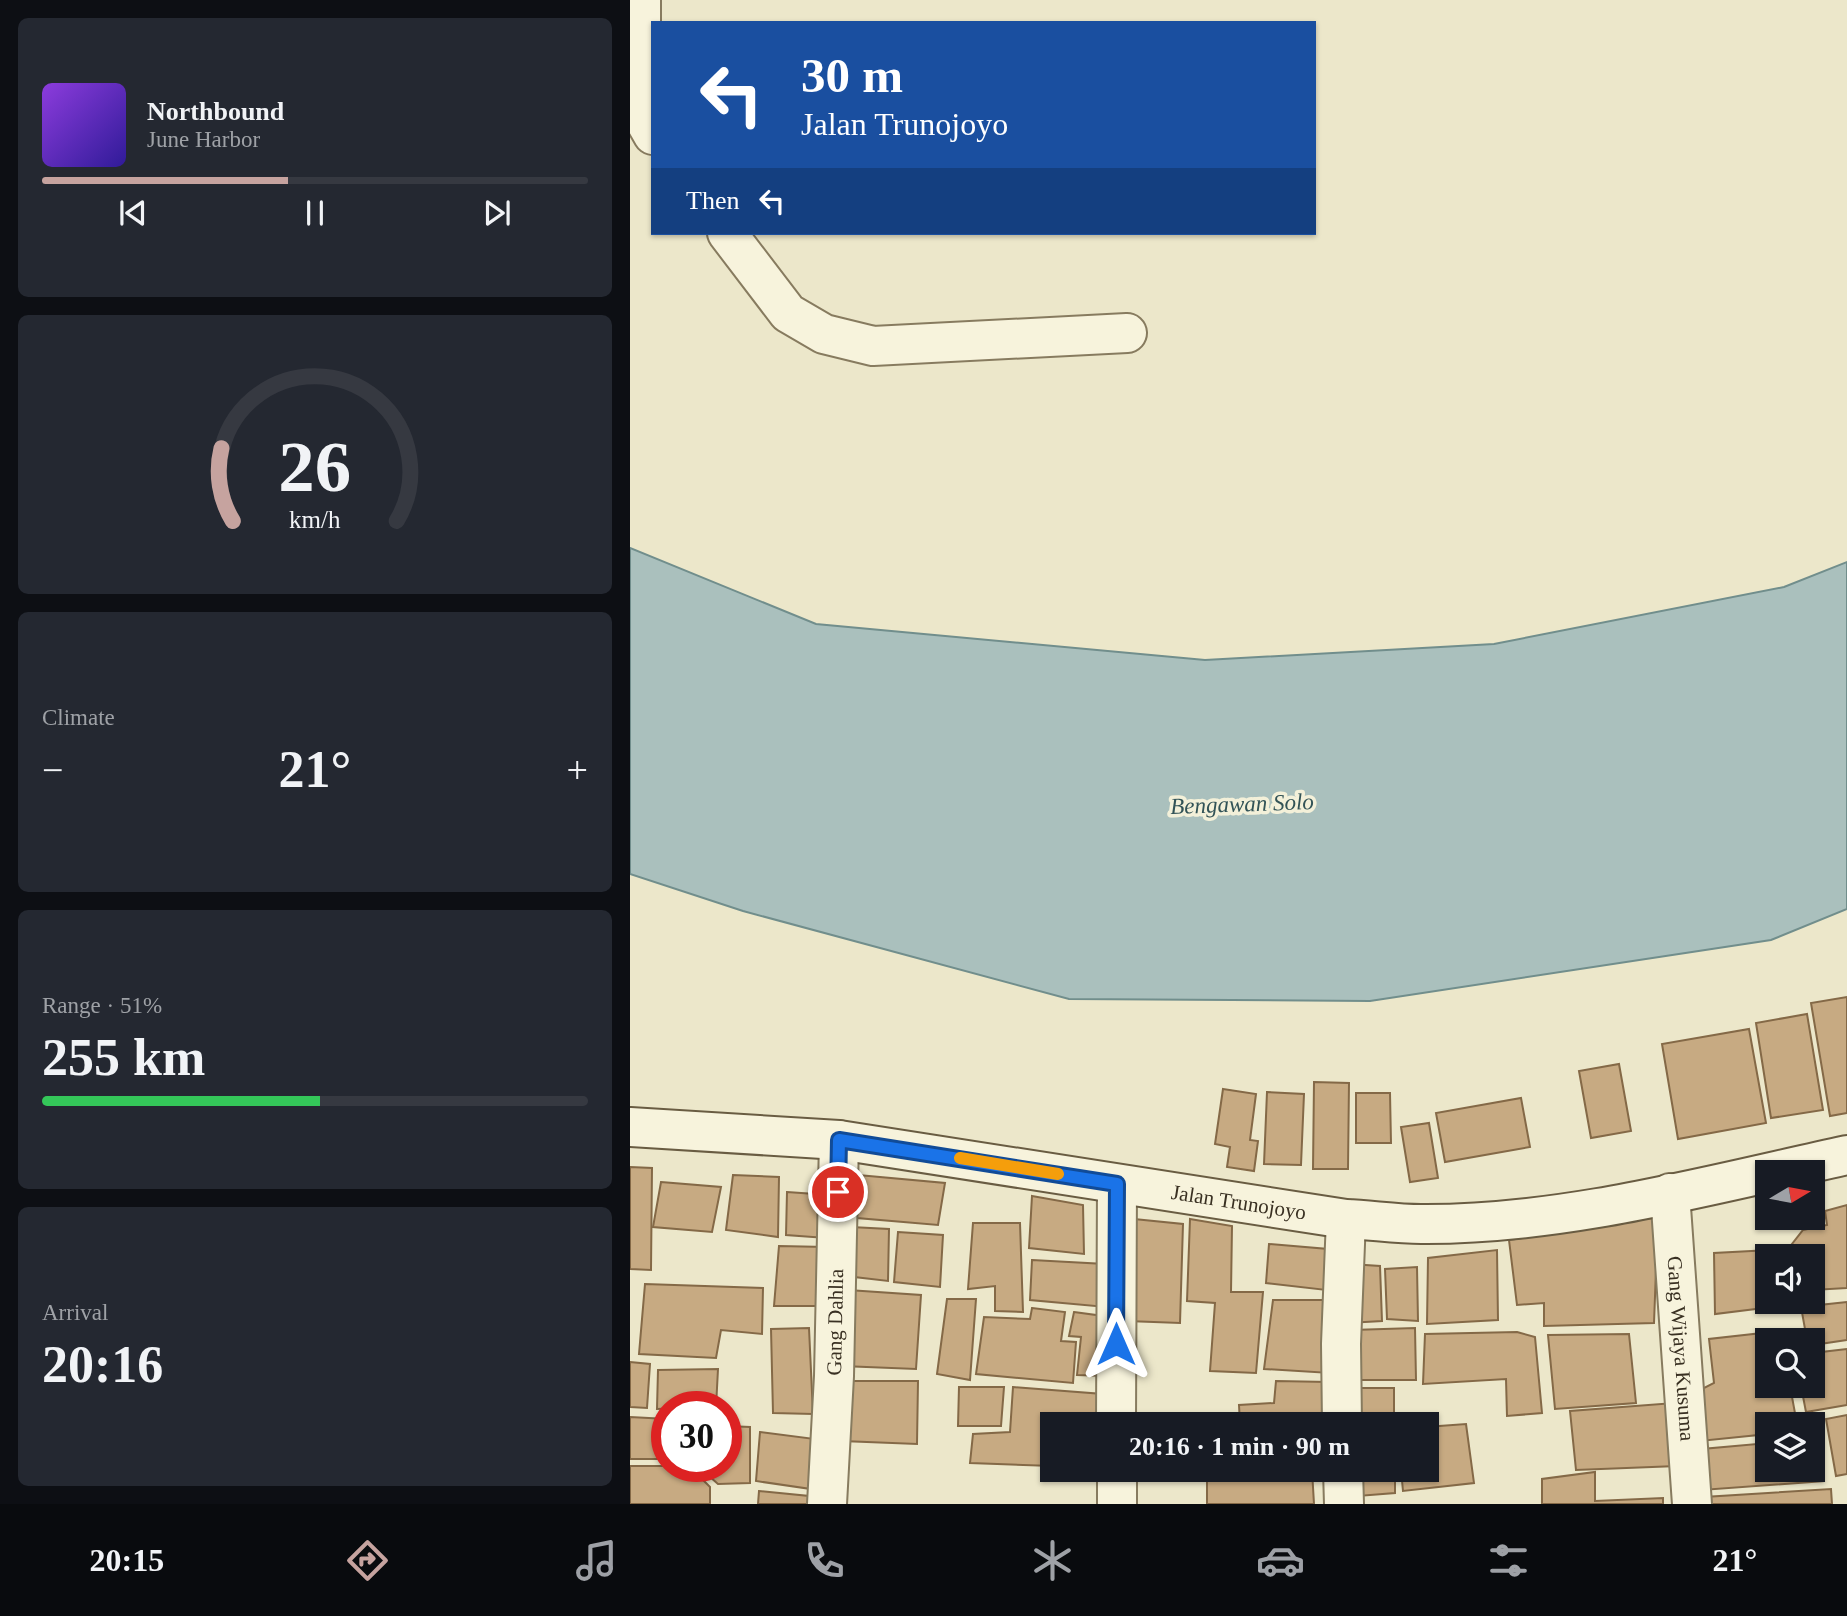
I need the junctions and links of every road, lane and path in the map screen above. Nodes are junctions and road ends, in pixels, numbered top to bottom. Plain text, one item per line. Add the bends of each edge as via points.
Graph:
1 (640, 0) edge
2 (651, 132) edge
3 (729, 235) edge
4 (1127, 333) dead end
5 (630, 1126) edge
6 (839, 1140) junction
7 (1847, 1155) edge
8 (1117, 1184) junction
9 (1670, 1193) junction
10 (1346, 1219) junction
11 (1116, 1412) edge
12 (1342, 1412) edge
13 (1116, 1482) edge
14 (1343, 1482) edge
15 (827, 1504) edge
16 (1117, 1504) edge
17 (1344, 1504) edge
18 (1692, 1504) edge

1 - 2 street via 641,103
3 - 4 street via 788,313 824,334 873,346
5 - 6 street, Jalan Trunojoyo
6 - 8 street, Jalan Trunojoyo
6 - 15 street, Gang Dahlia
7 - 9 street, Jalan Trunojoyo
8 - 10 street, Jalan Trunojoyo
8 - 11 street
9 - 10 street, Jalan Trunojoyo via 1495,1220 1420,1224
9 - 18 street, Gang Wijaya Kusuma
10 - 12 street
13 - 16 street
14 - 17 street

